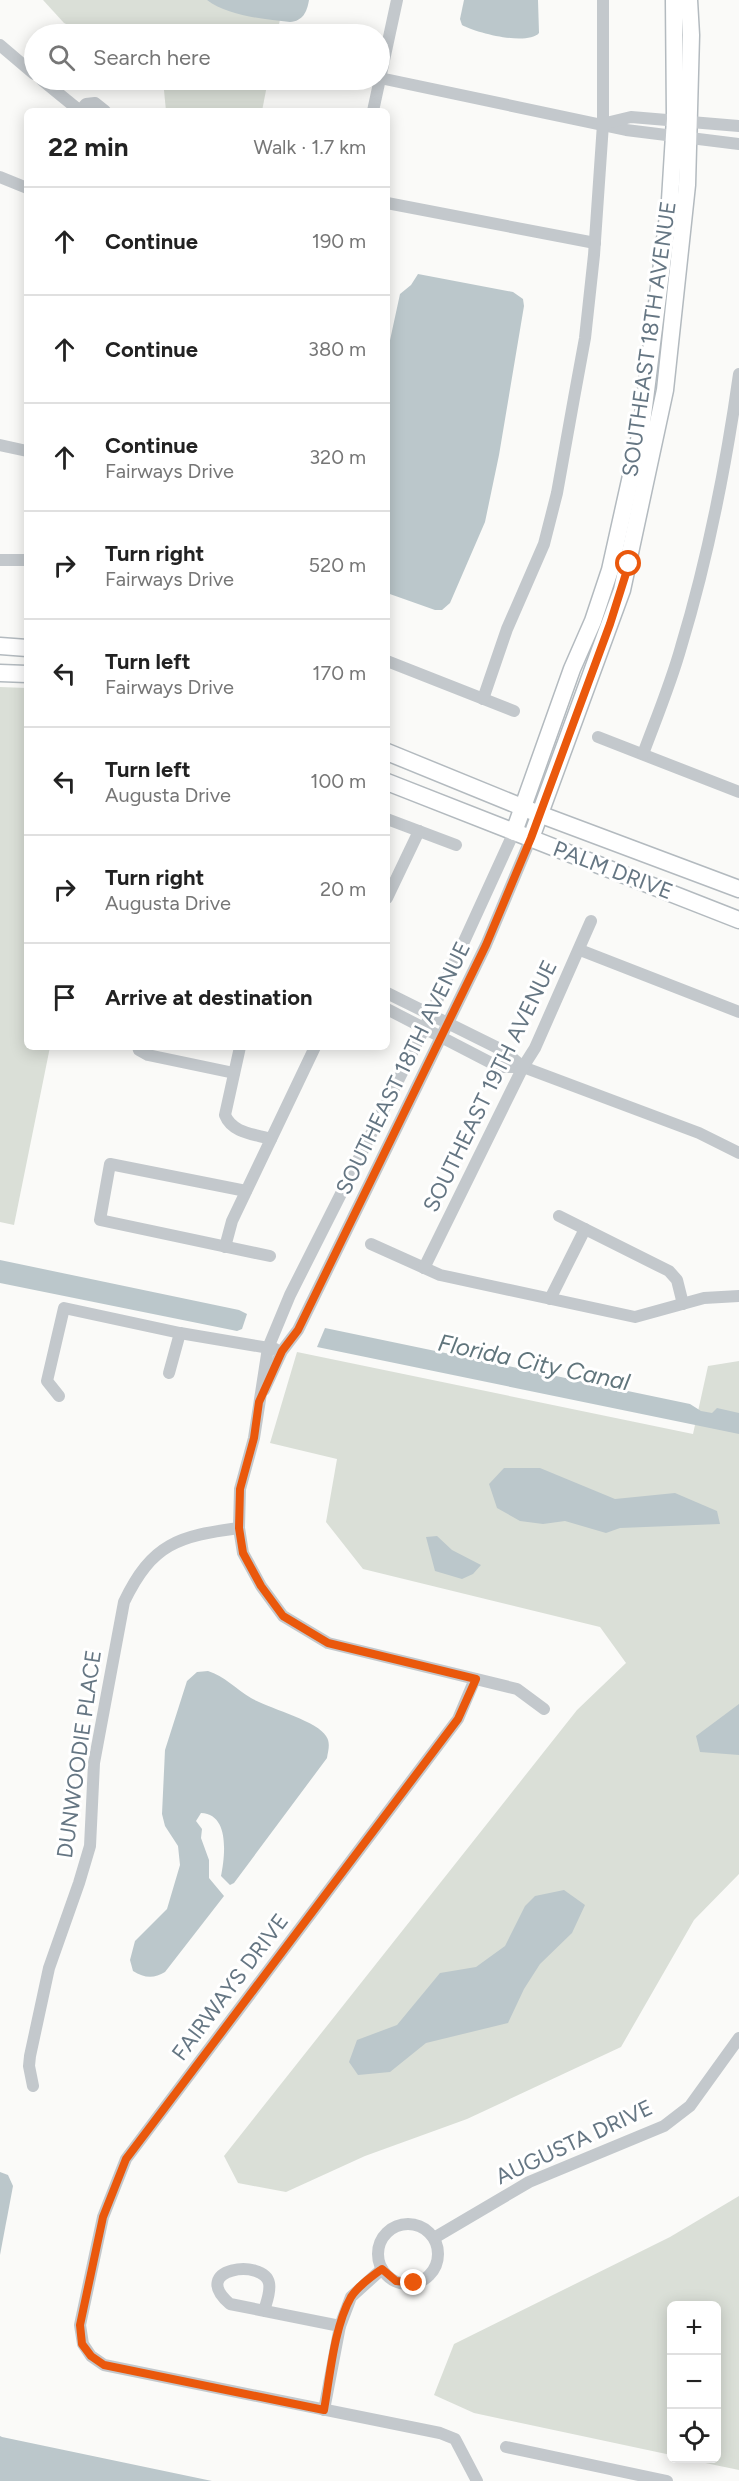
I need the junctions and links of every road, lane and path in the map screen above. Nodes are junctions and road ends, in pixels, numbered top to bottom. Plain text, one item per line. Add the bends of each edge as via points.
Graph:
1 (397, 0) edge
2 (603, 0) edge
3 (674, 0) edge
4 (689, 0) edge
5 (390, 32) edge
6 (0, 45) edge
7 (24, 65) edge
8 (390, 80) edge
9 (54, 90) edge
10 (378, 90) edge
11 (76, 108) edge
12 (83, 108) edge
13 (101, 108) edge
14 (375, 108) edge
15 (682, 120) junction
16 (603, 124) junction
17 (739, 126) edge
18 (681, 137) junction
19 (739, 144) edge
20 (0, 177) edge
21 (24, 187) edge
22 (390, 204) edge
23 (595, 243) junction
24 (739, 374) edge
25 (0, 445) edge
26 (24, 450) edge
27 (0, 560) edge
28 (24, 560) edge
29 (0, 646) edge
30 (24, 648) edge
31 (390, 663) edge
32 (0, 673) edge
33 (24, 674) edge
34 (483, 699) junction
35 (514, 711) dead end
36 (598, 737) dead end
37 (390, 753) edge
38 (642, 754) junction
39 (390, 783) edge
40 (739, 792) edge
41 (532, 811) junction
42 (390, 820) edge
43 (419, 831) junction
44 (514, 832) junction
45 (531, 838) junction
46 (456, 845) dead end
47 (391, 878) edge
48 (739, 889) edge
49 (739, 920) edge
50 (591, 921) dead end
51 (580, 950) junction
52 (390, 994) edge
53 (390, 1011) edge
54 (739, 1012) edge
55 (431, 1015) junction
56 (448, 1023) junction
57 (424, 1029) junction
58 (441, 1037) junction
59 (139, 1050) edge
60 (239, 1050) edge
61 (314, 1050) edge
62 (523, 1067) junction
63 (234, 1073) junction
64 (271, 1139) junction
65 (739, 1153) edge
66 (246, 1191) junction
67 (559, 1216) dead end
68 (585, 1229) junction
69 (371, 1244) dead end
70 (225, 1247) junction
71 (270, 1256) dead end
72 (424, 1268) junction
73 (739, 1296) edge
74 (550, 1299) junction
75 (683, 1304) junction
76 (180, 1333) junction
77 (268, 1348) junction
78 (282, 1351) junction
79 (169, 1373) dead end
80 (58, 1396) dead end
81 (259, 1402) junction
82 (239, 1528) junction
83 (476, 1679) junction
84 (544, 1709) dead end
85 (739, 2038) edge
86 (33, 2086) dead end
87 (434, 2238) junction
88 (382, 2269) junction
89 (264, 2311) junction
90 (340, 2326) junction
91 (324, 2410) junction
92 (506, 2447) dead end
93 (477, 2481) edge
94 (667, 2481) edge

1 - 5 street
2 - 16 street
3 - 15 street
4 - 15 street via 691,35
6 - 7 street
8 - 16 street
9 - 11 street
10 - 14 street
12 - 13 street via 95,103
15 - 16 street via 631,117
15 - 17 street
15 - 18 street
16 - 18 street
16 - 23 street
18 - 19 street
18 - 41 street via 685,207 665,390 629,564 614,613
20 - 21 street
22 - 23 street
23 - 34 street via 585,338 557,493 544,544 507,629
24 - 38 street via 718,500 692,609
25 - 26 street
27 - 28 street
29 - 30 street
31 - 34 street
32 - 33 street
34 - 35 street
36 - 38 street
37 - 41 street, PALM DRIVE
38 - 40 street
39 - 44 street, PALM DRIVE
41 - 44 street, SOUTHEAST 18TH AVENUE
41 - 45 street
41 - 48 street, PALM DRIVE
42 - 43 street
43 - 46 street
43 - 47 street
44 - 45 street, PALM DRIVE
44 - 55 street, SOUTHEAST 18TH AVENUE
45 - 49 street, PALM DRIVE
45 - 56 street, SOUTHEAST 18TH AVENUE
50 - 51 street, SOUTHEAST 19TH AVENUE
51 - 54 street
51 - 62 street, SOUTHEAST 19TH AVENUE
52 - 55 street
53 - 57 street
55 - 56 street
55 - 57 street, SOUTHEAST 18TH AVENUE
56 - 58 street, SOUTHEAST 18TH AVENUE
56 - 62 street via 504,1051
57 - 58 street
57 - 77 street, SOUTHEAST 18TH AVENUE via 290,1295
58 - 62 street via 499,1067
58 - 78 street, SOUTHEAST 18TH AVENUE via 298,1330
59 - 63 street
60 - 63 street
61 - 64 street
62 - 65 street via 699,1133
62 - 72 street, SOUTHEAST 19TH AVENUE
63 - 64 street via 225,1115 229,1124
64 - 66 street
66 - 70 street via 231,1221
66 - 70 street via 110,1164 100,1220
67 - 68 street
68 - 74 street
68 - 75 street via 669,1271 677,1280
69 - 72 street
70 - 71 street
72 - 74 street
73 - 75 street
74 - 75 street via 635,1317
76 - 77 street
76 - 79 street
76 - 80 street via 64,1308 47,1381
77 - 78 street
77 - 81 street
78 - 81 street
81 - 82 street via 240,1489
82 - 83 street via 243,1553 283,1616 328,1643
82 - 86 street, DUNWOODIE PLACE via 181,1539 162,1549 124,1602 93,1763 90,1846 49,1968 30,2056
83 - 84 street via 517,1689
83 - 91 street, FAIRWAYS DRIVE via 458,1719 126,2159 103,2217 80,2325 82,2344 104,2365
85 - 87 street, AUGUSTA DRIVE via 690,2106 664,2126 529,2182
87 - 88 street via 438,2256 430,2274 423,2279 405,2284
87 - 88 street via 418,2225 397,2225 379,2244
88 - 90 street via 351,2297
89 - 89 street via 230,2304 220,2296 222,2274 231,2269 263,2274 269,2281
89 - 90 street
90 - 91 street
91 - 93 street, FAIRWAYS DRIVE via 455,2439
92 - 94 street

